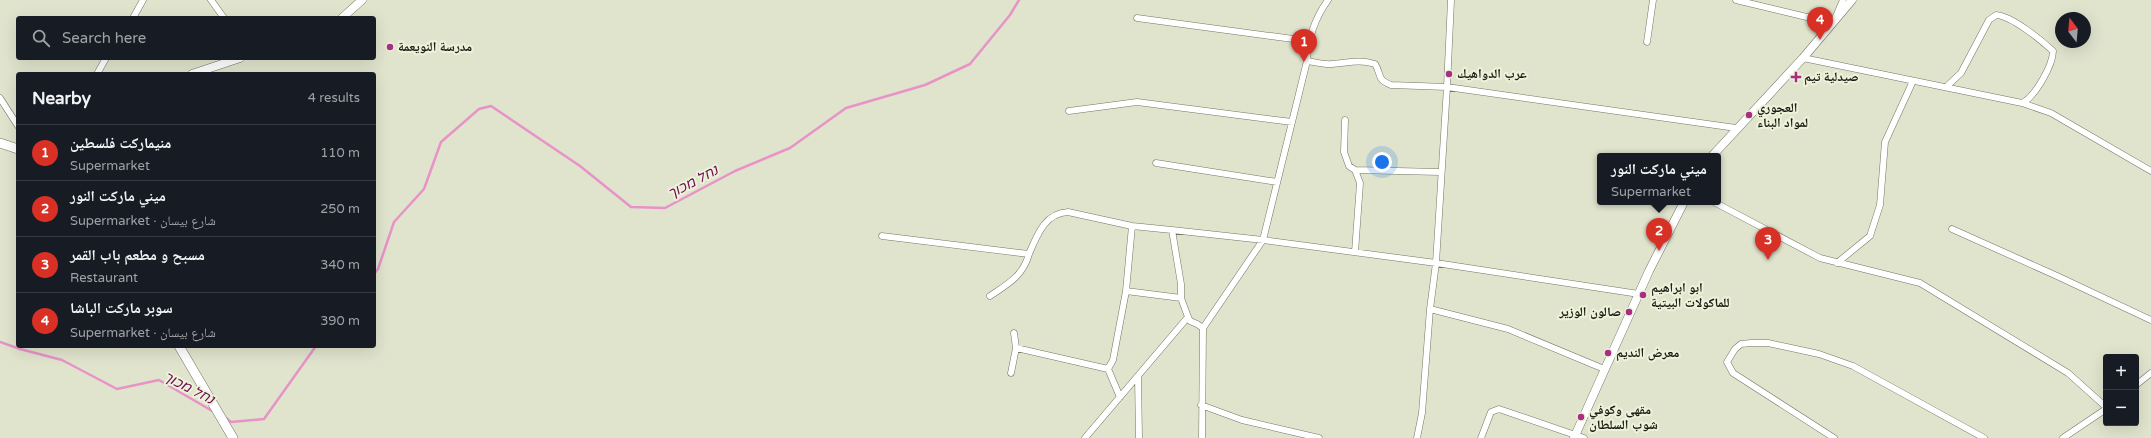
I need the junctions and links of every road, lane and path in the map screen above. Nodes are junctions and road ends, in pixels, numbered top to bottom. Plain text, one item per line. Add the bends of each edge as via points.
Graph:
1 (142, 0) edge
2 (211, 0) edge
3 (362, 0) edge
4 (1328, 0) edge
5 (1451, 0) edge
6 (1653, 0) edge
7 (1736, 0) edge
8 (1843, 0) edge
9 (1852, 0) edge
10 (134, 16) edge
11 (223, 16) edge
12 (344, 16) edge
13 (1137, 18) dead end
14 (1834, 21) junction
15 (1308, 41) junction
16 (1647, 42) dead end
17 (1803, 58) junction
18 (105, 60) edge
19 (234, 60) edge
20 (1307, 61) junction
21 (98, 72) edge
22 (198, 72) edge
23 (1913, 81) junction
24 (1447, 87) junction
25 (1946, 87) junction
26 (0, 98) edge
27 (2022, 103) junction
28 (1069, 111) dead end
29 (1345, 120) dead end
30 (1292, 122) junction
31 (16, 123) edge
32 (1736, 128) junction
33 (0, 144) edge
34 (16, 148) edge
35 (1715, 153) edge
36 (1156, 163) dead end
37 (1355, 170) junction
38 (2151, 171) edge
39 (1440, 172) junction
40 (1277, 182) junction
41 (1683, 205) edge
42 (1720, 205) edge
43 (1132, 226) junction
44 (1952, 229) dead end
45 (1172, 230) junction
46 (882, 236) dead end
47 (1263, 240) junction
48 (1356, 252) junction
49 (1029, 254) junction
50 (1436, 263) junction
51 (1837, 263) junction
52 (1126, 291) junction
53 (1639, 294) junction
54 (990, 296) dead end
55 (1181, 298) junction
56 (1430, 309) junction
57 (1188, 317) junction
58 (2151, 320) edge
59 (1203, 328) junction
60 (1014, 333) dead end
61 (180, 348) edge
62 (1016, 348) junction
63 (1108, 369) junction
64 (1604, 369) junction
65 (1011, 373) dead end
66 (2151, 373) edge
67 (1138, 376) junction
68 (2139, 383) edge
69 (1120, 396) junction
70 (1201, 405) junction
71 (2103, 405) edge
72 (2103, 410) edge
73 (1575, 436) edge
74 (233, 438) edge
75 (1085, 438) edge
76 (1140, 438) edge
77 (1202, 438) edge
78 (1319, 438) edge
79 (1417, 438) edge
80 (1481, 438) edge
81 (1584, 438) edge
82 (1834, 438) edge
83 (1984, 438) edge
84 (2063, 438) edge

1 - 10 street
2 - 11 street
3 - 12 street
4 - 15 street
5 - 24 street
6 - 16 street
7 - 14 street via 1815,19
8 - 14 street
9 - 14 street
13 - 15 street
14 - 17 street
15 - 20 street
17 - 23 street
17 - 32 street
18 - 21 street
19 - 22 street
20 - 24 street via 1327,64 1370,62 1375,64 1379,78 1392,85
20 - 30 street
23 - 25 street
23 - 51 street via 1885,142 1880,205 1870,236
24 - 32 street
24 - 39 street
25 - 27 street
25 - 27 street via 1961,73 1989,20 1996,15 2004,16 2053,51 2040,83 2028,100
26 - 31 street
27 - 38 street via 2051,113
28 - 30 street via 1137,102
29 - 37 street via 1344,152 1349,166
30 - 40 street
32 - 35 street
33 - 34 main road
36 - 40 street
37 - 39 street
37 - 48 street via 1360,183
39 - 50 street
40 - 47 street
41 - 53 street
42 - 51 street via 1820,258
43 - 45 street
43 - 49 street via 1060,212 1047,221
43 - 52 street
44 - 58 street
45 - 47 street
45 - 55 street
46 - 49 street
47 - 48 street
47 - 59 street
48 - 50 street
49 - 54 street via 1021,274
50 - 53 street
50 - 56 street
51 - 71 street via 1920,282 2068,374
52 - 55 street
52 - 63 street via 1113,360
53 - 64 street
55 - 57 street
56 - 64 street via 1508,329
56 - 79 street via 1422,413
57 - 59 street via 1190,321
57 - 67 street
59 - 70 street
60 - 62 street
61 - 74 main road
62 - 63 street
62 - 65 street
63 - 69 street
64 - 73 street
66 - 68 street
67 - 69 street
67 - 76 street
69 - 75 street
70 - 77 street
70 - 78 street via 1242,420
72 - 84 street
73 - 80 street via 1508,412 1494,410
73 - 81 street
82 - 83 street via 1733,372 1727,362 1735,349 1746,343 1768,343 1819,354 1846,364

